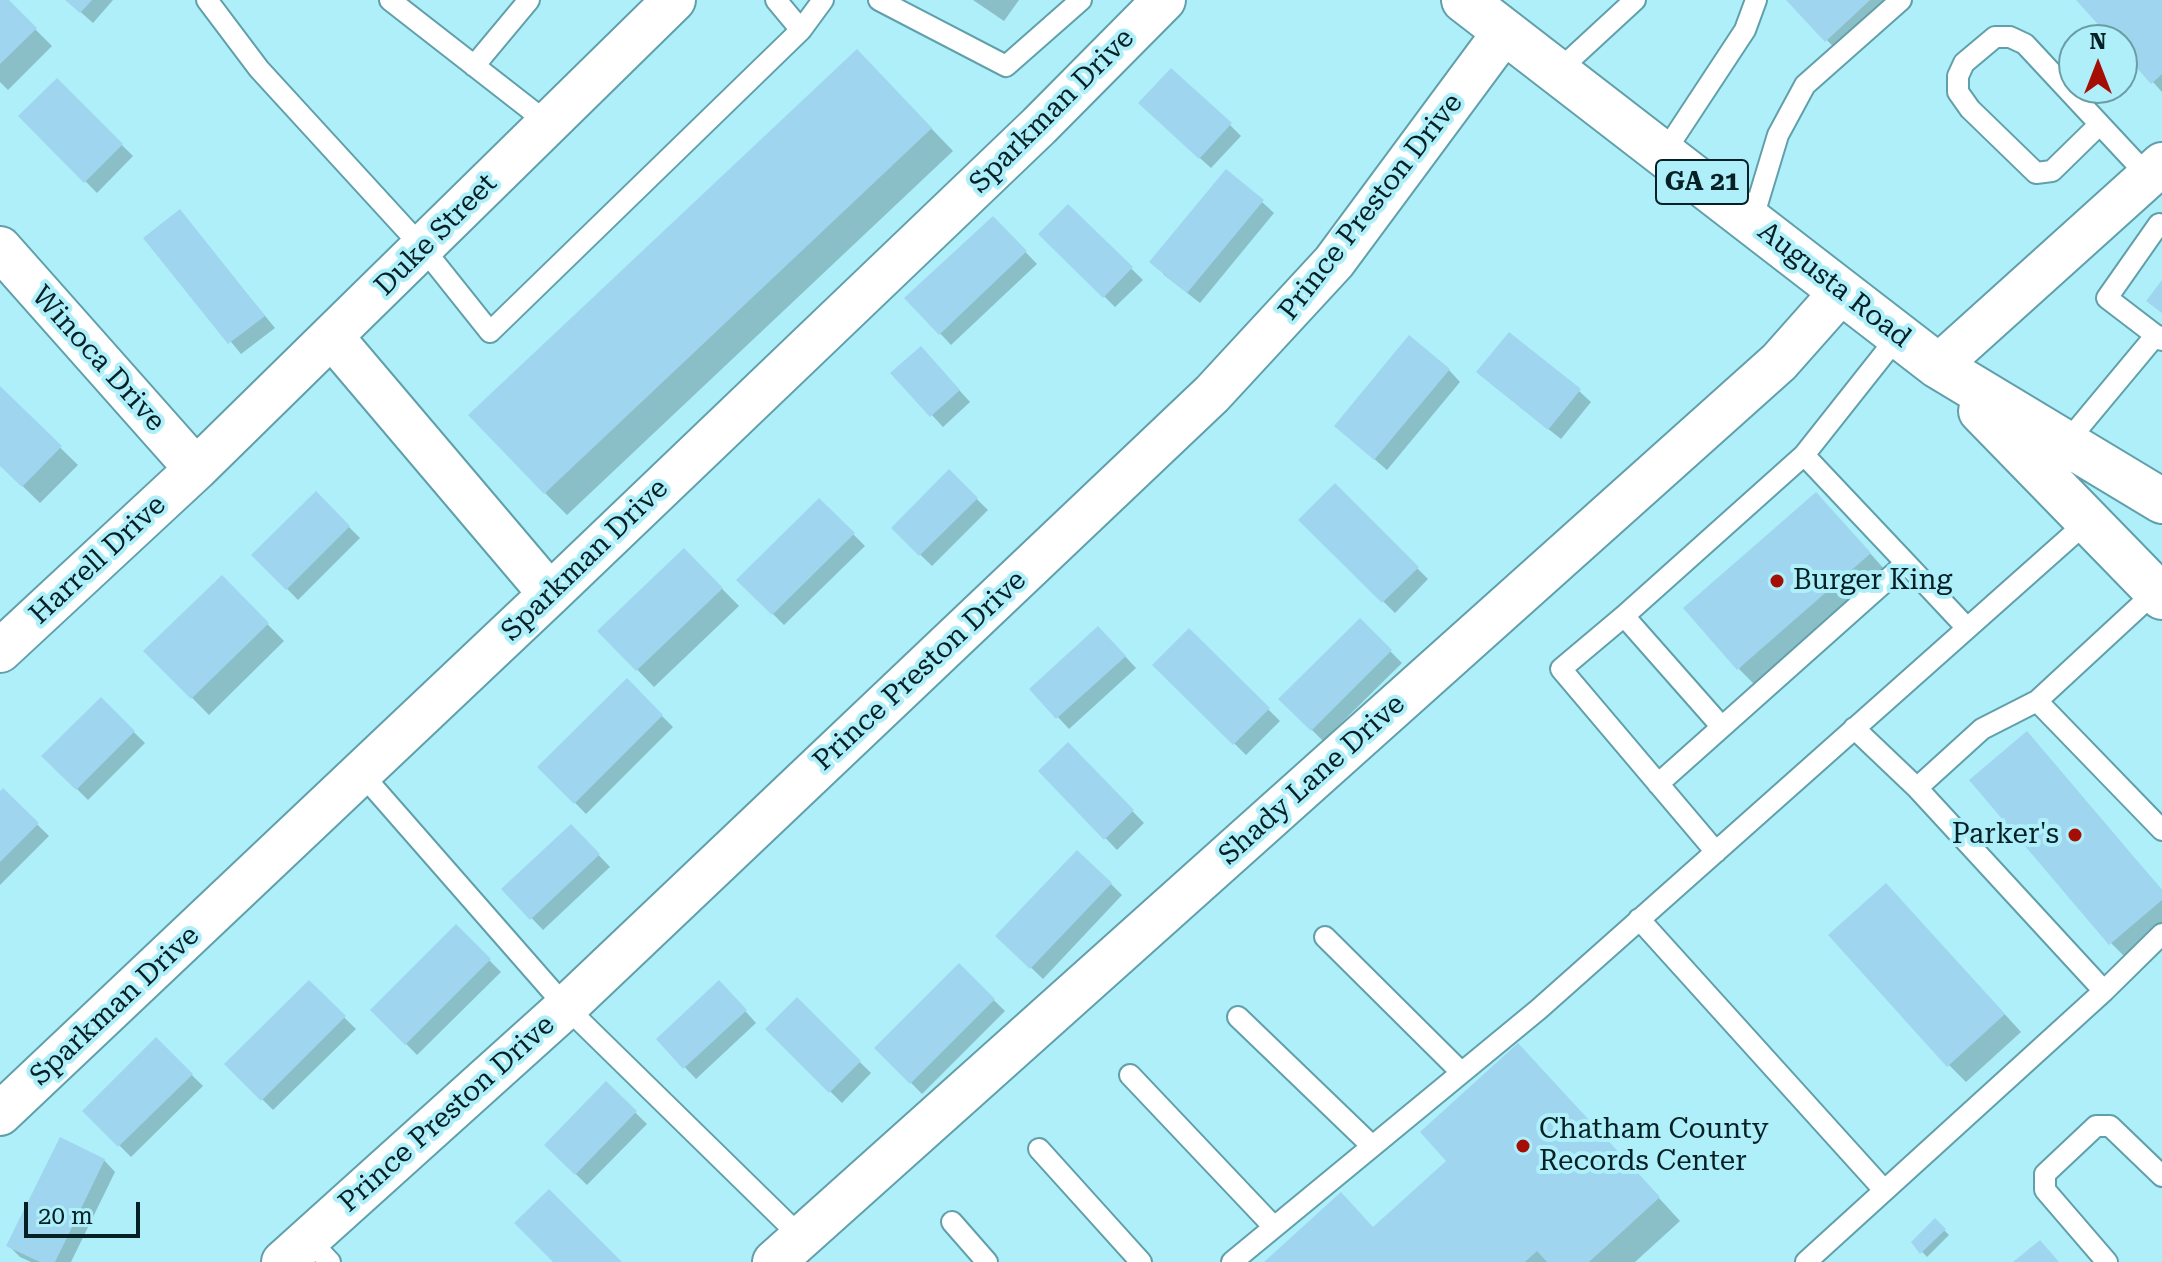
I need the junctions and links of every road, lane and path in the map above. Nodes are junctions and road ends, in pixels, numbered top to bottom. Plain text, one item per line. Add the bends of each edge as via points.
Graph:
1 (207, 0) edge
2 (390, 0) edge
3 (529, 0) edge
4 (674, 0) edge
5 (776, 0) edge
6 (823, 0) edge
7 (879, 0) edge
8 (1081, 0) edge
9 (1164, 0) edge
10 (1464, 0) edge
11 (1635, 0) edge
12 (1756, 0) edge
13 (1901, 0) edge
14 (801, 30) junction
15 (1505, 31) junction
16 (474, 66) junction
17 (1558, 71) junction
18 (549, 124) junction
19 (2099, 125) junction
20 (1664, 153) junction
21 (2149, 200) edge
22 (1752, 221) junction
23 (0, 248) edge
24 (423, 248) junction
25 (1842, 291) junction
26 (1899, 335) junction
27 (332, 337) junction
28 (2159, 337) edge
29 (1938, 366) junction
30 (2066, 443) junction
31 (1804, 455) junction
32 (196, 469) junction
33 (2162, 501) edge
34 (2088, 521) junction
35 (1906, 563) junction
36 (550, 594) junction
37 (2159, 594) edge
38 (1624, 616) junction
39 (1967, 628) junction
40 (0, 651) edge
41 (2037, 701) junction
42 (1721, 726) junction
43 (1854, 728) junction
44 (361, 773) junction
45 (1658, 784) junction
46 (1917, 788) junction
47 (2162, 830) edge
48 (1716, 852) junction
49 (1639, 919) junction
50 (2162, 934) edge
51 (1325, 937) dead end
52 (2104, 991) junction
53 (566, 1007) junction
54 (1238, 1017) dead end
55 (1461, 1072) junction
56 (1130, 1075) dead end
57 (0, 1114) edge
58 (1371, 1145) junction
59 (1039, 1149) dead end
60 (2162, 1176) edge
61 (1884, 1190) junction
62 (952, 1222) dead end
63 (1274, 1227) junction
64 (788, 1250) edge
65 (307, 1254) edge
66 (1812, 1260) edge
67 (987, 1262) edge
68 (1141, 1262) edge
69 (1232, 1262) edge
70 (2107, 1262) edge

1 - 24 lane via 259,69
2 - 16 lane
3 - 16 lane
4 - 18 street, Duke Street
5 - 14 lane
6 - 14 lane
7 - 8 lane via 1006,66
9 - 36 street, Sparkman Drive
10 - 15 highway, Augusta Road / GA 21
11 - 17 lane
12 - 20 lane via 1745,30
13 - 22 lane via 1805,85 1778,135
14 - 24 lane via 490,332
15 - 17 highway, Augusta Road / GA 21
15 - 53 street, Prince Preston Drive via 1334,262 1212,394
16 - 18 lane
17 - 20 highway, Augusta Road / GA 21
18 - 24 street, Duke Street
19 - 19 lane via 2025,44 2010,37 1995,37 1964,63 1958,76 1958,92 1970,109 2036,173 2052,171
19 - 21 lane
20 - 22 highway, Augusta Road / GA 21
21 - 28 lane via 2107,298
21 - 29 street
22 - 25 highway, Augusta Road / GA 21
23 - 32 street, Winoca Drive
24 - 27 street, Duke Street
25 - 26 highway, Augusta Road / GA 21
25 - 64 street, Shady Lane Drive via 1767,373
26 - 29 highway, Augusta Road / GA 21
26 - 31 lane
27 - 32 street, Duke Street
27 - 36 street
28 - 30 lane
29 - 30 highway, Augusta Road / GA 21
29 - 34 highway, Augusta Road / GA 21
30 - 33 highway, Augusta Road / GA 21
31 - 35 lane
31 - 38 lane
32 - 40 street, Harrell Drive
34 - 37 highway, Augusta Road / GA 21
34 - 39 lane
35 - 39 lane
35 - 42 lane
36 - 44 street, Sparkman Drive
37 - 41 lane
38 - 42 lane
38 - 45 lane via 1561,669
39 - 43 lane
41 - 46 lane via 1982,729
41 - 47 lane
42 - 45 lane
43 - 46 lane
43 - 48 lane
44 - 53 lane
44 - 57 street, Sparkman Drive
45 - 48 lane
46 - 52 lane
48 - 49 lane
49 - 55 lane
49 - 61 lane
50 - 52 lane
51 - 55 lane
52 - 61 lane
53 - 64 lane
53 - 65 street, Prince Preston Drive
54 - 58 lane
55 - 58 lane
56 - 63 lane
58 - 63 lane
59 - 68 lane
60 - 70 lane via 2110,1126 2096,1126 2045,1174 2045,1190
61 - 66 lane
62 - 67 lane
63 - 69 lane

